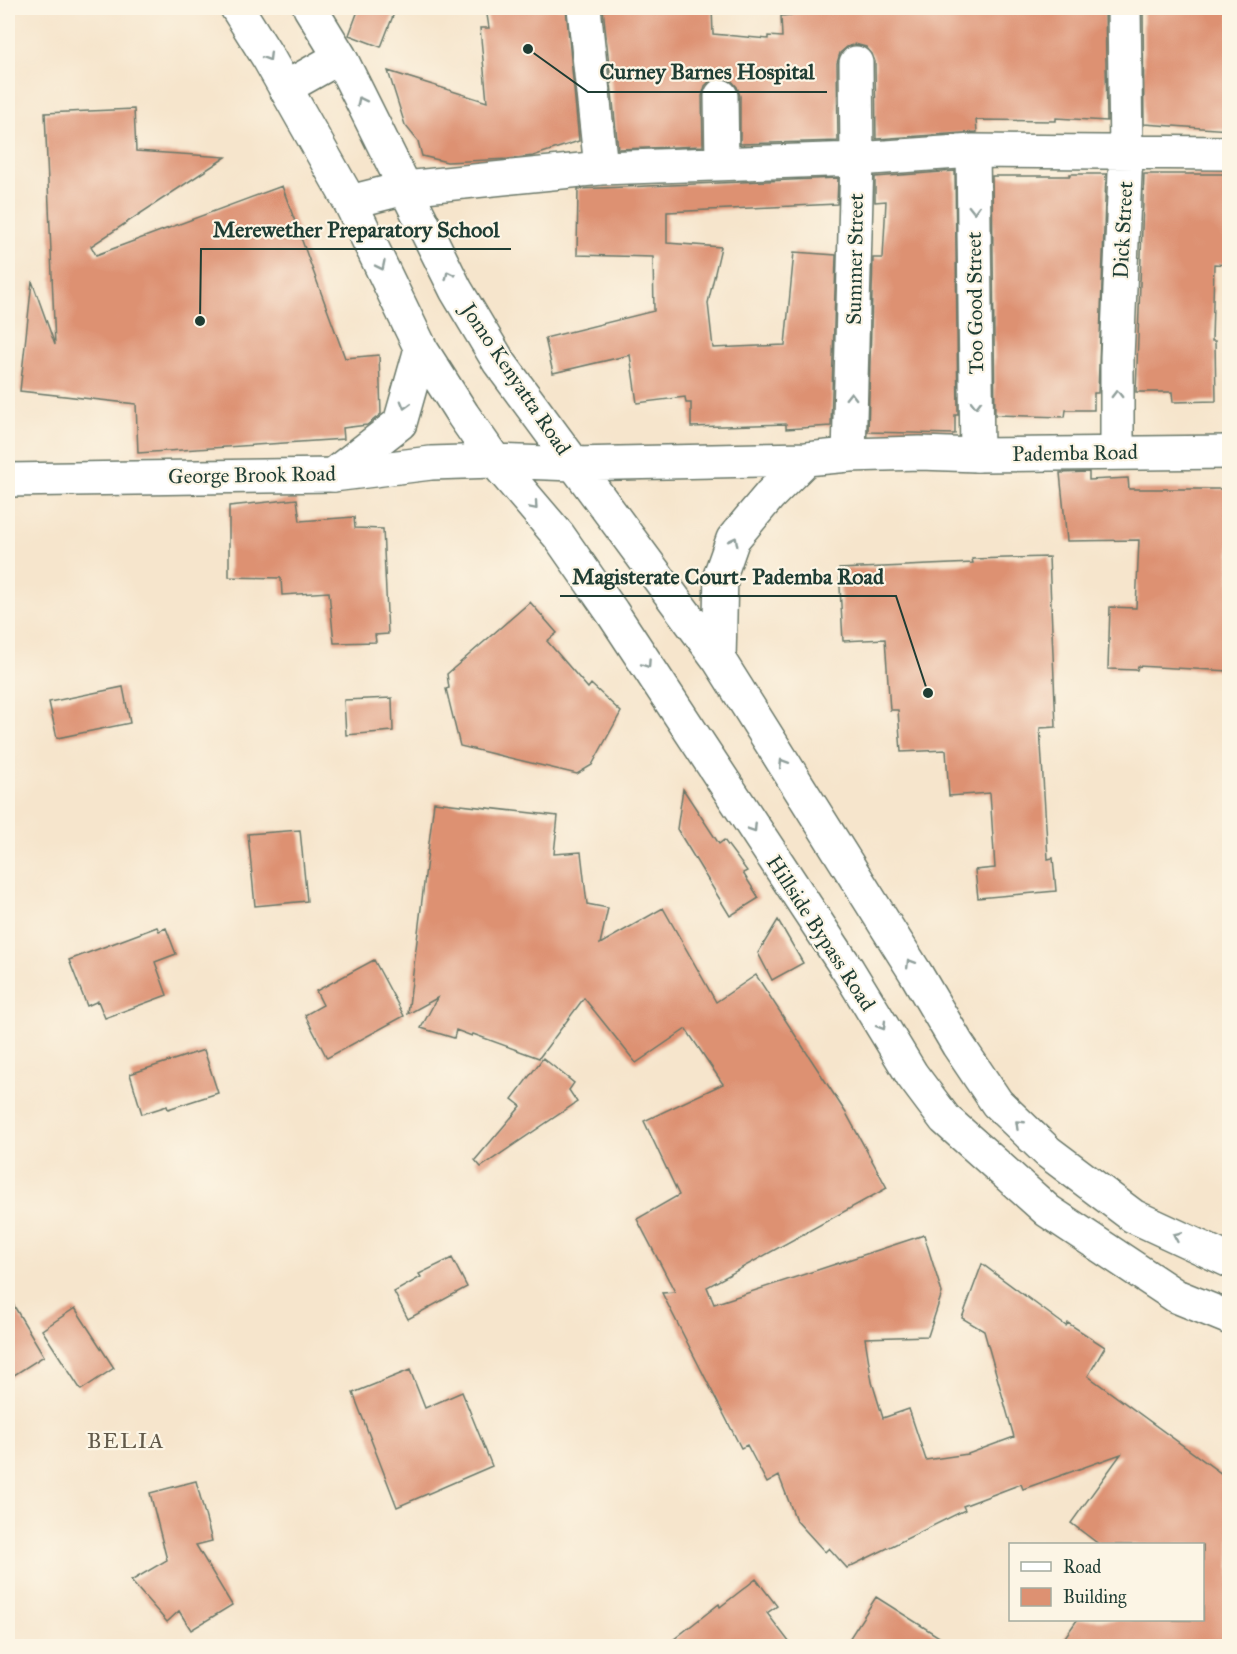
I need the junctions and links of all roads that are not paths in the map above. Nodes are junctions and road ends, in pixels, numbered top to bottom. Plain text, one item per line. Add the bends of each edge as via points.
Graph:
1 (237, 8) edge
2 (310, 8) edge
3 (584, 8) edge
4 (1124, 8) edge
5 (340, 57) junction
6 (856, 63) dead end
7 (285, 88) junction
8 (721, 96) dead end
9 (973, 151) junction
10 (1126, 151) junction
11 (1230, 153) edge
12 (857, 159) junction
13 (722, 163) junction
14 (601, 168) junction
15 (405, 188) junction
16 (350, 202) junction
17 (421, 349) junction
18 (1118, 452) junction
19 (1230, 452) edge
20 (920, 453) joint
21 (849, 455) junction
22 (977, 455) junction
23 (806, 459) junction
24 (495, 461) junction
25 (573, 464) junction
26 (333, 475) junction
27 (8, 480) edge
28 (719, 660) junction
29 (1230, 1261) edge
30 (1230, 1318) edge

1 -> 7 main road
2 - 5 main road, Jomo Kenyatta Road
3 - 14 main road
4 - 10 main road, Dick Street
5 - 7 main road
15 -> 5 main road, Jomo Kenyatta Road
6 - 12 main road, Summer Street
7 - 16 main road
8 - 13 main road
9 - 10 main road
9 - 12 main road
9 -> 22 main road, Too Good Street
10 - 11 main road
18 -> 10 main road, Dick Street via 1117,357
12 - 13 main road
21 -> 12 main road, Summer Street
13 - 14 main road
14 - 15 main road
15 - 16 main road
25 -> 15 main road, Jomo Kenyatta Road via 499,362 456,290
16 -> 17 main road
17 - 24 main road
17 -> 26 main road via 400,423
18 - 19 main road, Pademba Road
18 - 22 main road, Pademba Road
20 - 21 main road, Jomo Kenyatta Road
20 - 22 main road, Pademba Road
21 - 23 main road, Jomo Kenyatta Road
23 - 25 main road, Jomo Kenyatta Road
28 -> 23 main road via 721,573 733,539
24 - 25 main road, Jomo Kenyatta Road
24 - 26 main road, George Brook Road via 431,463
24 -> 30 main road, Hillside Bypass Road via 559,536 612,612 848,970 912,1075 945,1119 1048,1212 1176,1296
25 - 28 main road
26 - 27 main road, George Brook Road
29 -> 28 main road via 1133,1216 1048,1152 997,1103

